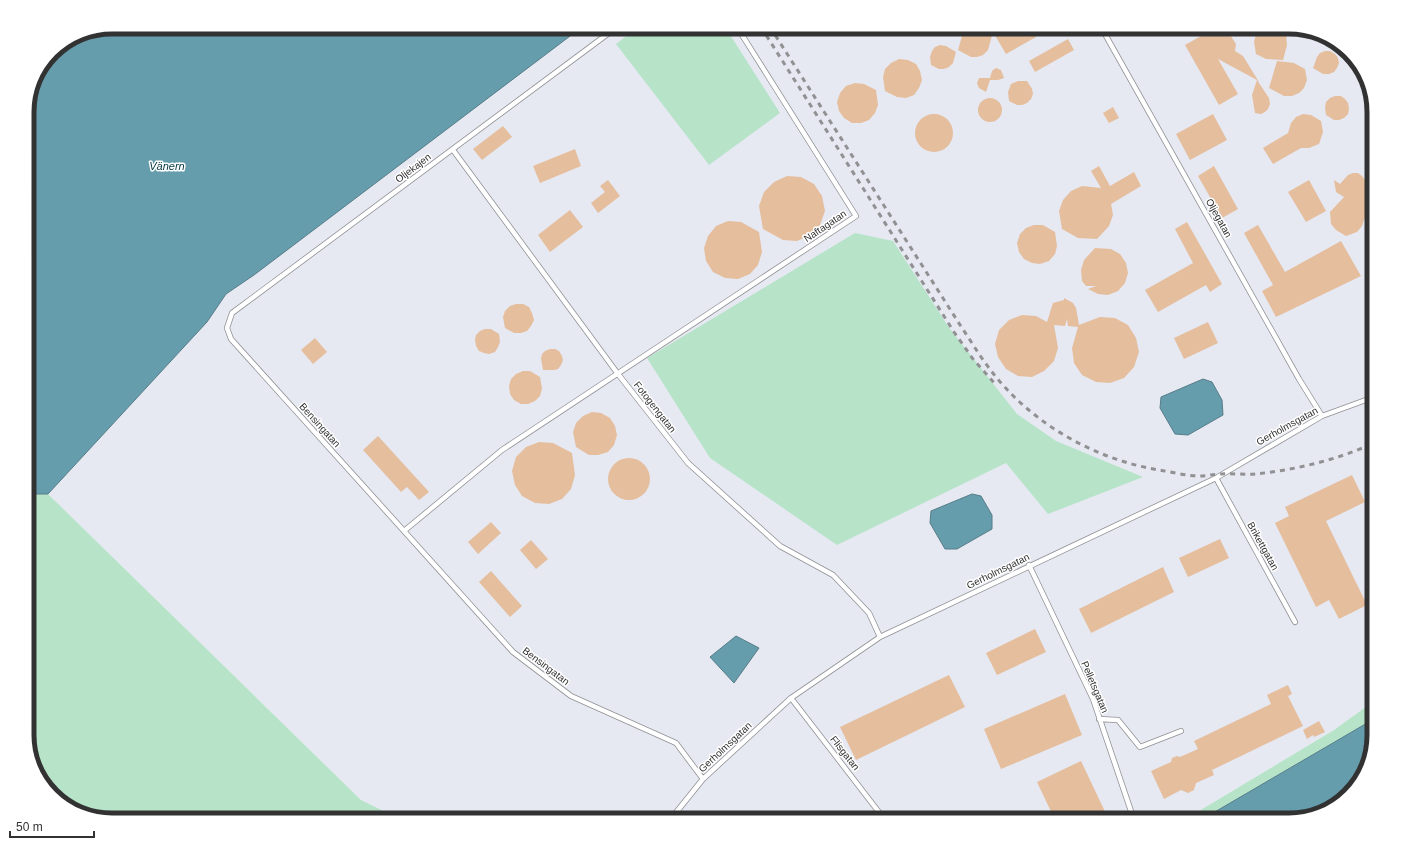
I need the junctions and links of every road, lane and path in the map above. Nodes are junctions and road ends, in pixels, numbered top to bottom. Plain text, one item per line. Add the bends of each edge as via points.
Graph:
1 (608, 34) edge
2 (741, 34) edge
3 (1105, 34) edge
4 (452, 150) junction
5 (227, 328) joint
6 (618, 374) junction
7 (1367, 400) edge
8 (1322, 416) junction
9 (1216, 478) junction
10 (404, 531) junction
11 (1029, 566) junction
12 (1295, 622) dead end
13 (880, 637) junction
14 (791, 698) junction
15 (1099, 719) junction
16 (1181, 731) dead end
17 (703, 779) junction
18 (676, 813) edge
19 (880, 813) edge
20 (1132, 813) edge

1 - 4 lane, Oljekajen
2 - 6 lane, Naftagatan via 856,216
3 - 8 lane, Oljegatan
4 - 5 lane, Oljekajen via 232,313
4 - 6 lane, Fotogengatan
5 - 10 lane, Bensingatan via 231,339
6 - 10 lane via 502,450
6 - 13 lane, Fotogengatan via 688,463 780,546 833,575 869,613
7 - 8 lane, Gerholmsgatan
8 - 9 lane, Gerholmsgatan
9 - 11 lane, Gerholmsgatan
9 - 12 lane, Brikettgatan
10 - 17 lane, Bensingatan via 513,652 571,696 676,743
11 - 13 lane, Gerholmsgatan
11 - 15 lane, Pelletsgatan via 1093,699
13 - 14 lane, Gerholmsgatan
14 - 17 lane, Gerholmsgatan
14 - 19 lane, Flisgatan
15 - 16 lane via 1118,720 1140,747
15 - 20 lane, Pelletsgatan
17 - 18 lane, Gerholmsgatan

